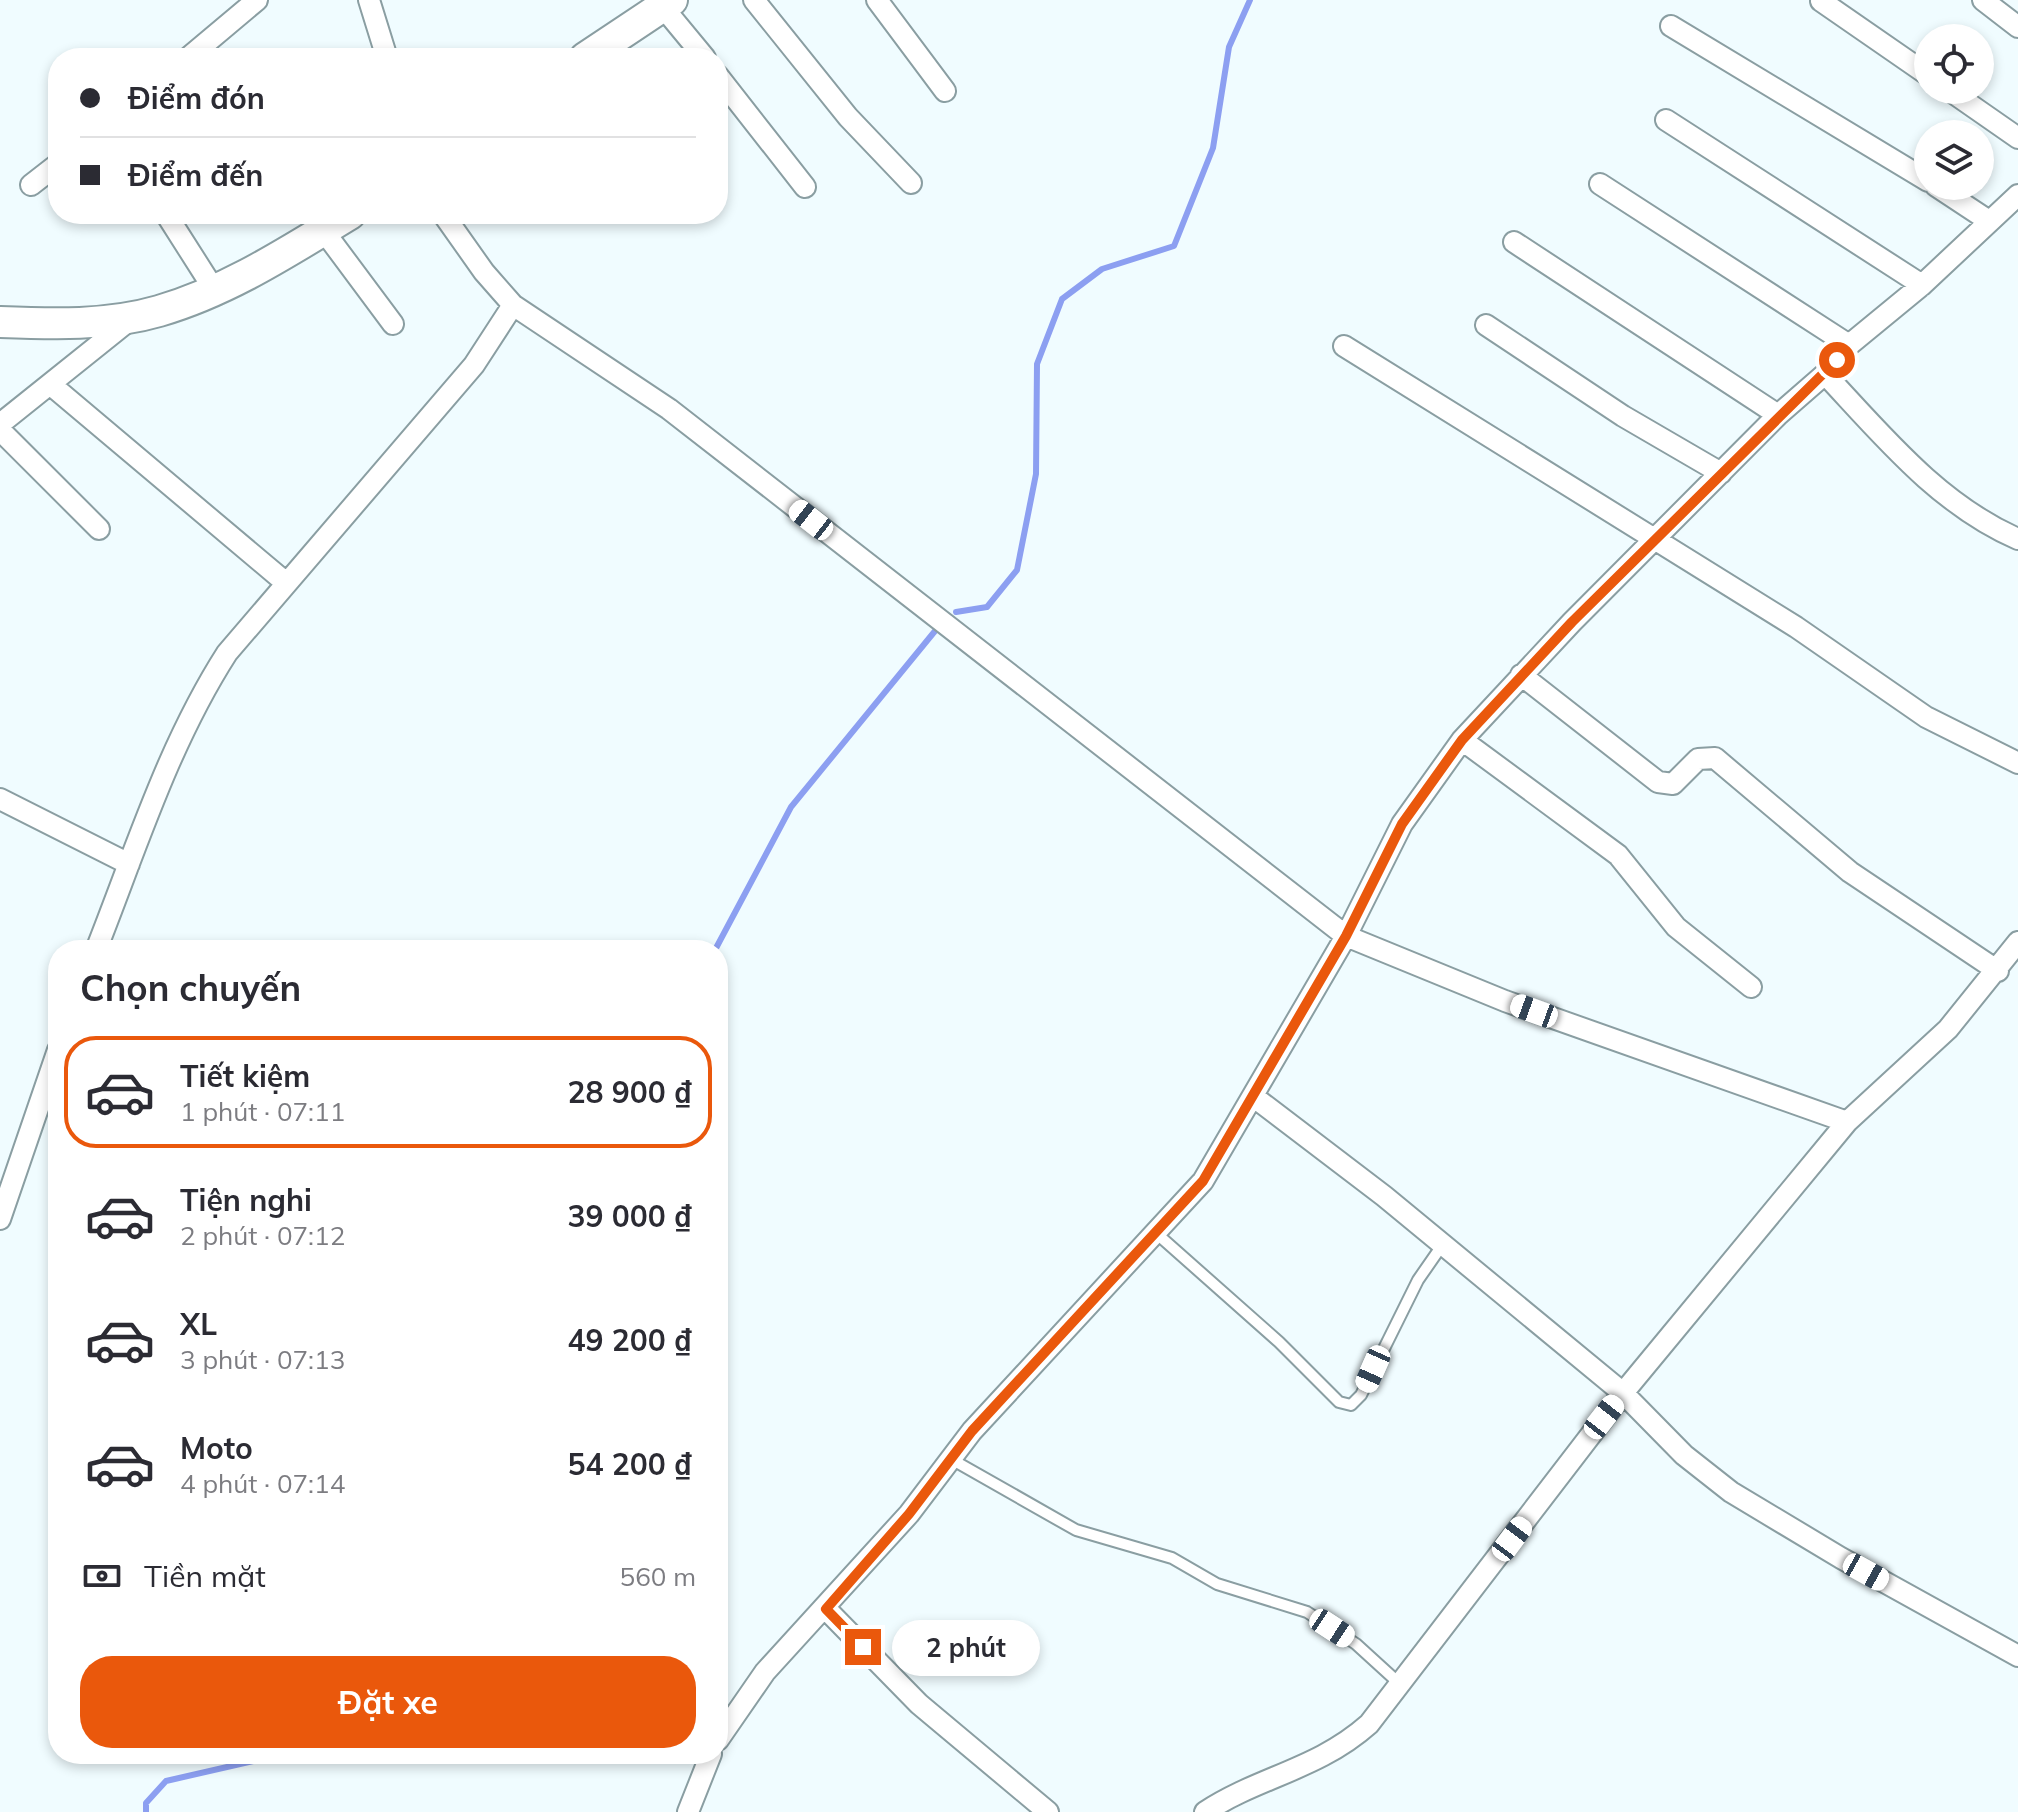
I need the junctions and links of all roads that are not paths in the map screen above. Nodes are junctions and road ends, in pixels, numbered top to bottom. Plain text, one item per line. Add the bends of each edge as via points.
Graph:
1 (257, 0) edge
2 (369, 0) edge
3 (754, 0) edge
4 (877, 0) edge
5 (1983, 0) edge
6 (1821, 1) edge
7 (667, 3) edge
8 (1671, 26) dead end
9 (2018, 27) edge
10 (200, 48) edge
11 (384, 48) edge
12 (600, 48) edge
13 (698, 48) edge
14 (1914, 65) edge
15 (728, 89) edge
16 (945, 91) dead end
17 (1969, 104) edge
18 (1666, 120) dead end
19 (2018, 138) edge
20 (48, 172) edge
21 (1914, 173) edge
22 (911, 183) dead end
23 (1600, 184) dead end
24 (31, 185) dead end
25 (805, 187) dead end
26 (2018, 195) edge
27 (1957, 200) edge
28 (1989, 221) junction
29 (172, 224) edge
30 (333, 224) edge
31 (450, 224) edge
32 (323, 230) junction
33 (1514, 242) dead end
34 (1922, 285) junction
35 (215, 291) junction
36 (513, 305) junction
37 (137, 315) junction
38 (0, 322) edge
39 (393, 324) dead end
40 (1486, 325) dead end
41 (1849, 345) junction
42 (1344, 346) dead end
43 (1825, 374) junction
44 (50, 384) junction
45 (1778, 415) junction
46 (0, 424) edge
47 (0, 430) edge
48 (1721, 473) junction
49 (99, 529) dead end
50 (1656, 539) junction
51 (2018, 539) edge
52 (285, 582) junction
53 (1521, 675) junction
54 (1462, 740) junction
55 (2018, 763) edge
56 (0, 799) edge
57 (129, 864) junction
58 (1346, 936) junction
59 (100, 940) edge
60 (2018, 942) edge
61 (1998, 971) junction
62 (1751, 987) dead end
63 (48, 1075) edge
64 (1254, 1097) junction
65 (1847, 1122) junction
66 (6, 1180) edge
67 (0, 1219) edge
68 (1156, 1233) junction
69 (1443, 1244) junction
70 (1623, 1393) junction
71 (951, 1459) junction
72 (826, 1609) junction
73 (2018, 1656) edge
74 (1401, 1685) junction
75 (728, 1726) edge
76 (707, 1764) edge
77 (688, 1812) edge
78 (1048, 1812) edge
79 (1205, 1812) edge

1 - 10 street
2 - 11 street
3 - 22 street via 848,117
4 - 16 street
5 - 9 street
6 - 14 street
7 - 12 main road
7 - 13 street
8 - 21 street
15 - 25 street
17 - 19 street
18 - 34 street
20 - 24 street
23 - 41 street
26 - 28 street
27 - 28 street
28 - 34 street
29 - 35 street
30 - 32 main road
31 - 36 street
32 - 35 main road
32 - 39 street
33 - 45 street
34 - 41 street
35 - 37 main road
36 - 52 street via 474,365
36 - 58 street via 669,409
37 - 38 main road via 71,324
37 - 44 street
40 - 48 street
41 - 43 street
42 - 50 street
43 - 45 street
43 - 51 street via 1927,479 1973,516
44 - 46 street
44 - 52 street
45 - 48 street
47 - 49 street
48 - 50 street
50 - 53 street
50 - 55 street via 1926,717
52 - 57 street via 227,653 198,699
53 - 54 street
53 - 61 street via 1658,782 1673,784 1698,759 1715,758 1850,872
54 - 58 street via 1402,824
54 - 62 street via 1618,855 1676,927
56 - 57 street
57 - 59 street
58 - 64 street
58 - 65 street via 1505,1001
60 - 61 street
61 - 65 street via 1938,1039
63 - 66 street
64 - 68 street via 1203,1181
64 - 69 street
65 - 70 street
66 - 67 street
68 - 69 lane via 1330,1394 1351,1405
68 - 71 street
69 - 70 street
70 - 73 street via 1684,1455 1731,1492
70 - 74 street
71 - 72 street
71 - 74 lane via 1076,1530 1172,1558 1217,1584 1307,1612 1356,1644
72 - 75 street via 765,1672
72 - 78 street via 919,1704
74 - 79 street via 1369,1724 1341,1747
76 - 77 street

